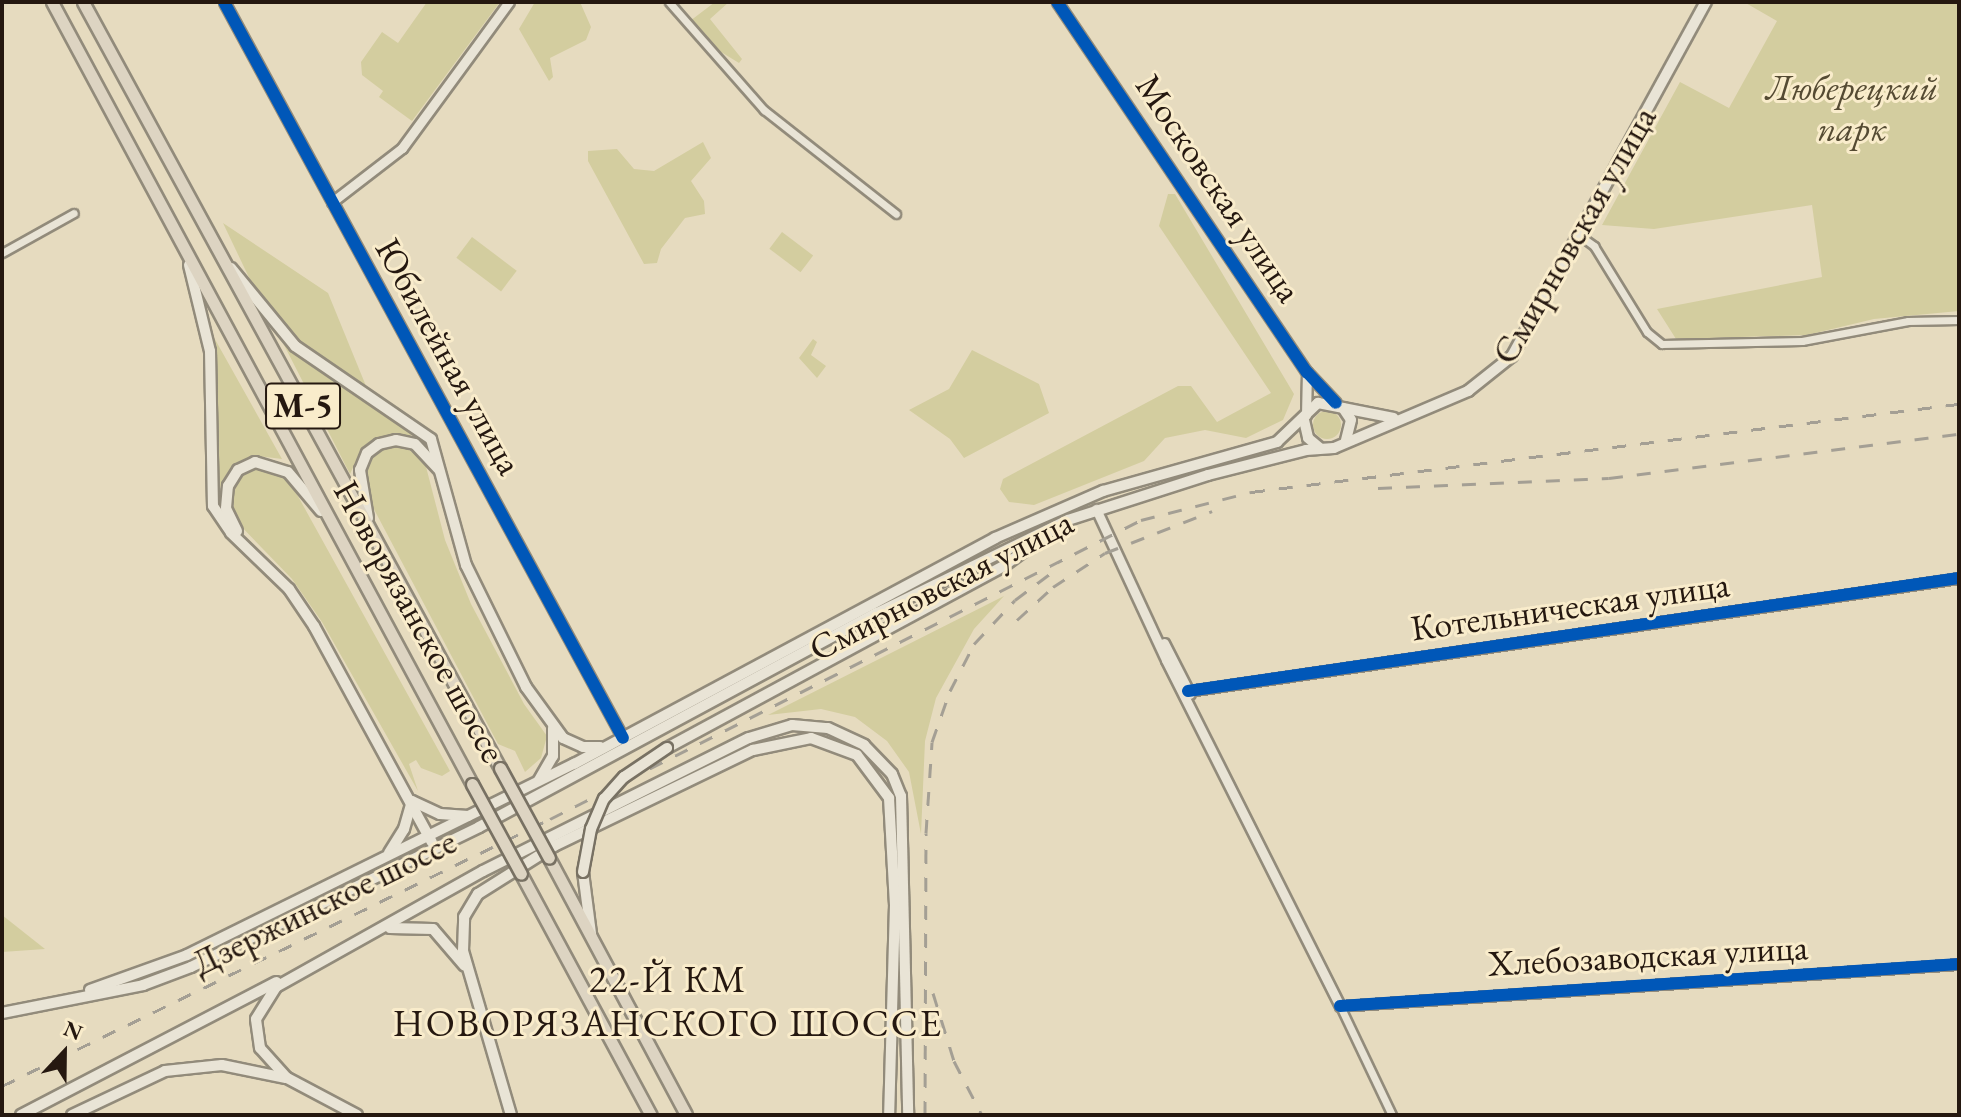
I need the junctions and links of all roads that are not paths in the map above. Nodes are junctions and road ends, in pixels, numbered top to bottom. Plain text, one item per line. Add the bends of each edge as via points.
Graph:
1 (52, 2) edge
2 (83, 2) edge
3 (224, 2) edge
4 (509, 2) edge
5 (669, 2) edge
6 (1057, 2) edge
7 (1703, 3) edge
8 (332, 202) junction
9 (74, 213) dead end
10 (896, 214) dead end
11 (177, 233) junction
12 (1579, 235) junction
13 (2, 253) edge
14 (224, 260) junction
15 (1959, 320) edge
16 (1307, 372) junction
17 (1339, 404) junction
18 (1305, 418) junction
19 (1395, 418) junction
20 (1345, 441) junction
21 (1322, 448) junction
22 (444, 479) junction
23 (1096, 509) junction
24 (327, 518) junction
25 (1068, 520) junction
26 (249, 550) junction
27 (381, 552) junction
28 (1959, 578) edge
29 (1143, 608) junction
30 (1188, 691) junction
31 (553, 726) junction
32 (623, 738) junction
33 (1206, 739) junction
34 (605, 746) junction
35 (574, 764) joint
36 (581, 776) joint
37 (537, 782) junction
38 (412, 801) junction
39 (470, 816) junction
40 (429, 836) junction
41 (436, 849) junction
42 (388, 855) junction
43 (378, 930) junction
44 (592, 940) junction
45 (210, 943) junction
46 (216, 955) junction
47 (1959, 964) edge
48 (467, 970) junction
49 (293, 973) junction
50 (57, 1001) junction
51 (1340, 1006) junction
52 (2, 1013) edge
53 (287, 1078) junction
54 (21, 1115) edge
55 (72, 1115) edge
56 (357, 1115) edge
57 (514, 1115) edge
58 (651, 1115) edge
59 (686, 1115) edge
60 (889, 1115) edge
61 (908, 1115) edge
62 (1392, 1115) edge

1 - 11 highway, Новорязанское шоссе / М-5
2 - 14 highway, Новорязанское шоссе / М-5
3 - 8 street, Юбилейная улица
4 - 8 street via 402,148
5 - 10 street via 764,110
6 - 16 street, Московская улица
7 - 12 main road, Смирновская улица
8 - 32 street, Юбилейная улица
9 - 13 street
11 - 24 highway, Новорязанское шоссе / М-5
11 - 26 main road, М-5 via 200,299 210,351 213,506
12 - 15 street via 1594,246 1647,332 1662,344 1802,341 1908,321
12 - 19 main road, Смирновская улица via 1512,356 1468,391
14 - 22 main road, М-5 via 295,346 431,439
14 - 27 highway, Новорязанское шоссе / М-5
16 - 17 street, Московская улица
16 - 18 street
17 - 18 main road, Смирновская улица via 1318,403
17 - 19 main road
17 - 20 main road via 1351,426
18 - 21 main road via 1308,438
18 - 32 main road, Смирновская улица via 1277,442 1103,491 995,538
19 - 20 main road, Смирновская улица
20 - 21 main road, Смирновская улица
21 - 23 main road, Смирновская улица
22 - 27 main road, М-5 via 424,450 406,440 387,441 367,453 360,491
22 - 31 main road, М-5 via 472,577 526,687
23 - 25 main road, Смирновская улица
23 - 29 street
24 - 26 main road, М-5 via 288,472 265,462 245,465 228,486 226,508
24 - 58 highway, Новорязанское шоссе / М-5, bridge
25 - 36 main road, Смирновская улица via 877,613
25 - 44 main road, М-5, bridge via 1005,565 745,704 654,756 614,787 591,829 583,872
26 - 38 main road, М-5 via 289,589 314,626
27 - 44 highway, Новорязанское шоссе / М-5, bridge
28 - 30 street, Котельническая улица
29 - 30 street
29 - 33 street
30 - 33 street
31 - 34 main road, М-5 via 573,744
31 - 37 main road via 553,756
32 - 34 main road, Смирновская улица
33 - 51 street
34 - 35 main road, Смирновская улица
35 - 37 main road, Дзержинское шоссе
36 - 41 main road, Дзержинское шоссе
37 - 39 main road, Дзержинское шоссе
38 - 39 main road via 440,814
38 - 40 main road, М-5
38 - 42 main road via 404,829
39 - 40 main road, Дзержинское шоссе
40 - 41 main road
40 - 42 main road, Дзержинское шоссе
41 - 46 main road, Дзержинское шоссе
42 - 45 main road, Дзержинское шоссе
43 - 48 main road via 413,925 433,929
43 - 49 main road
43 - 61 main road via 749,738 792,725 828,728 871,752 892,774 901,796
44 - 59 highway, Новорязанское шоссе / М-5
45 - 46 main road via 207,953
45 - 50 main road, Дзержинское шоссе
46 - 50 main road, Дзержинское шоссе via 143,985
47 - 51 street, Хлебозаводская улица
48 - 57 main road
48 - 60 main road via 464,917 478,894 500,875 753,750 793,738 828,740 870,767 889,798 895,905
49 - 53 main road via 267,996 255,1027 260,1048
49 - 54 main road
50 - 52 main road, Дзержинское шоссе
51 - 62 street
53 - 55 main road via 222,1065 165,1071
53 - 56 main road

